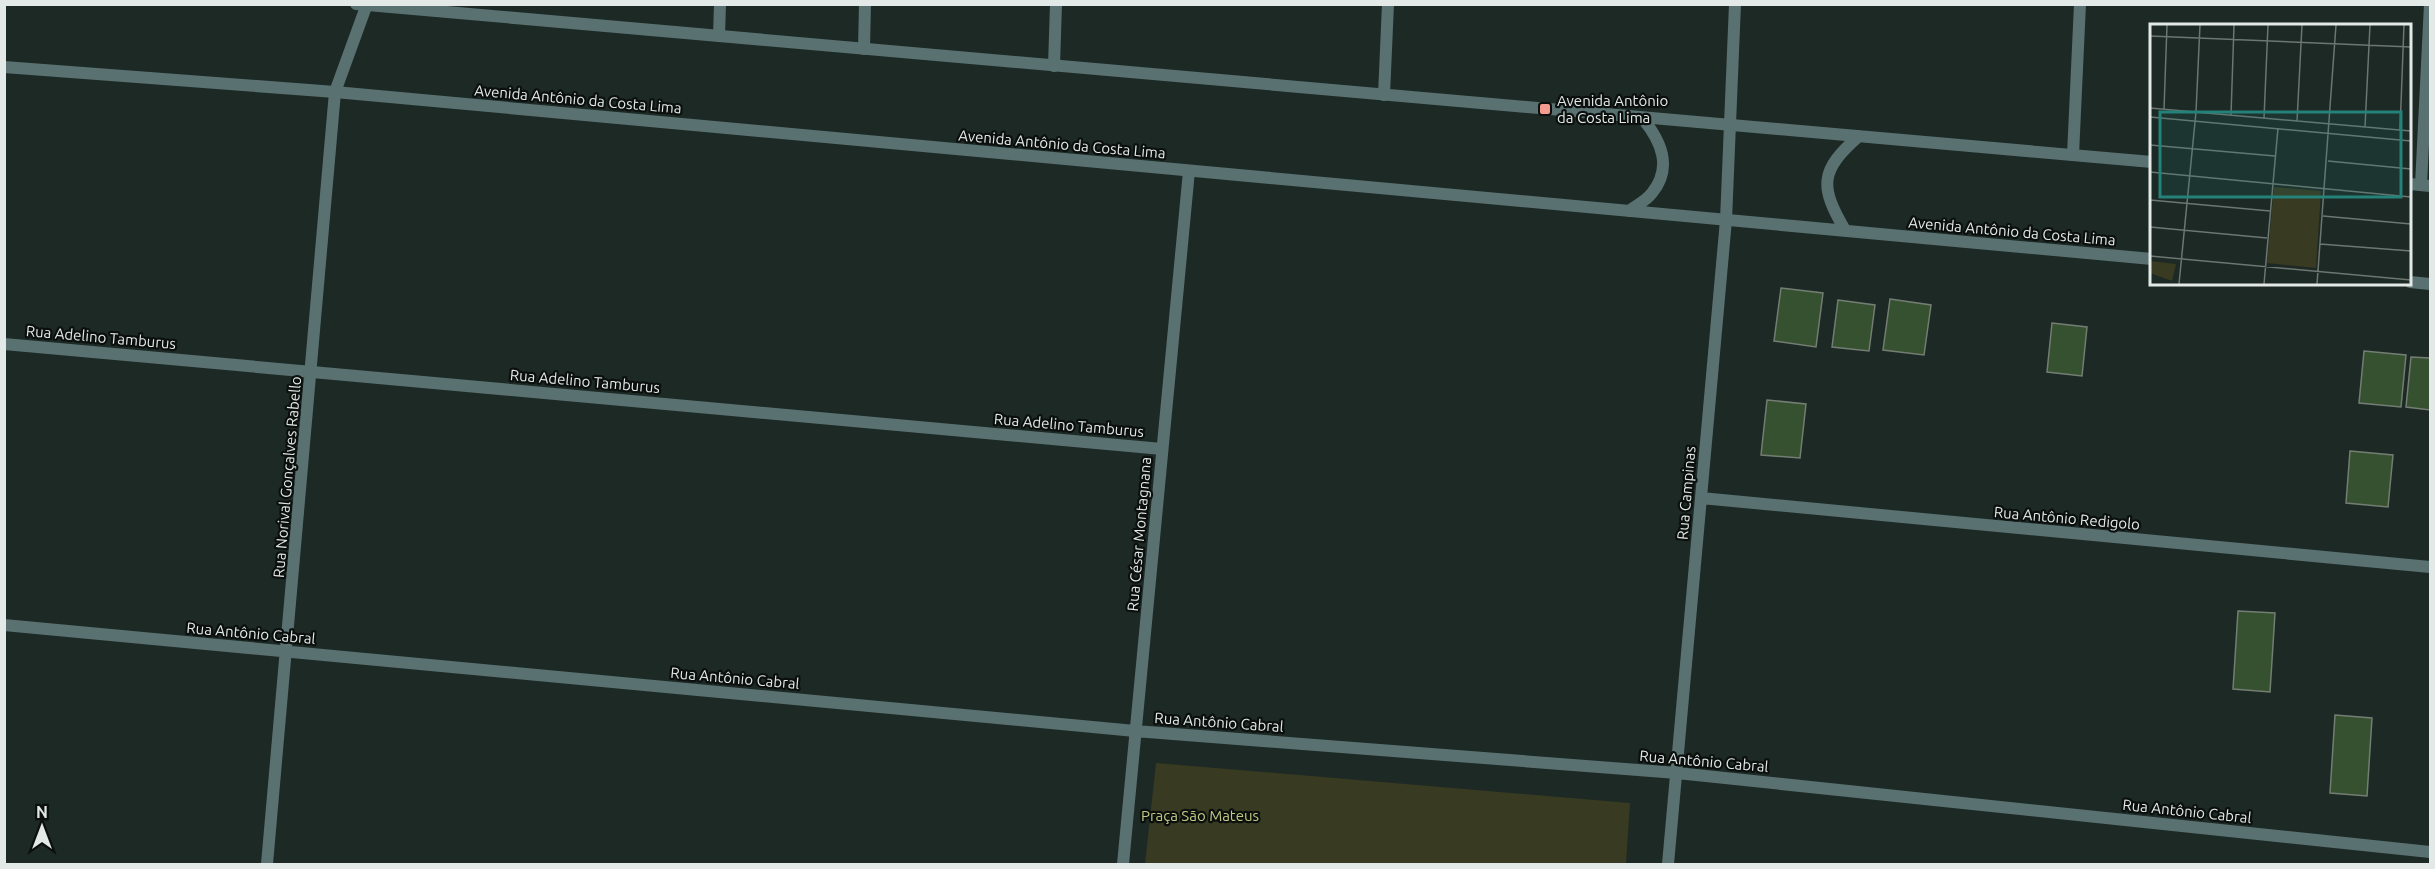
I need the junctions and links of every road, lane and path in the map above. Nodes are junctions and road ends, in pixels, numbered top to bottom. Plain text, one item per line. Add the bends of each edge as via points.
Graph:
1 (720, 4) edge
2 (866, 4) edge
3 (1056, 4) edge
4 (1388, 4) edge
5 (1735, 4) edge
6 (2080, 4) edge
7 (2430, 4) edge
8 (363, 5) edge
9 (719, 36) junction
10 (864, 49) junction
11 (1054, 66) junction
12 (4, 67) edge
13 (335, 92) junction
14 (1384, 95) junction
15 (1643, 119) junction
16 (1729, 125) junction
17 (1859, 136) junction
18 (2073, 155) junction
19 (2150, 162) edge
20 (1189, 171) junction
21 (2420, 185) edge
22 (1629, 211) junction
23 (1726, 220) junction
24 (1845, 230) junction
25 (2150, 259) edge
26 (2411, 282) edge
27 (2430, 284) edge
28 (4, 344) edge
29 (311, 372) junction
30 (1162, 449) junction
31 (1701, 498) junction
32 (2430, 567) edge
33 (4, 625) edge
34 (288, 652) junction
35 (1135, 731) junction
36 (1677, 773) junction
37 (2430, 852) edge
38 (267, 864) edge
39 (1124, 864) edge
40 (1668, 864) edge

1 - 9 street
2 - 10 street
3 - 11 street
4 - 14 street
5 - 16 street, Rua Campinas
6 - 18 street
7 - 21 street
8 - 9 street
8 - 13 street, Rua Norival Gonçalves Rabello
9 - 10 street
10 - 11 street
11 - 14 street
12 - 13 street, Avenida Antônio da Costa Lima
13 - 20 street, Avenida Antônio da Costa Lima
13 - 29 street, Rua Norival Gonçalves Rabello
14 - 15 street
15 - 16 street
15 - 22 street via 1660,140 1664,167 1652,193
16 - 17 street
16 - 23 street, Rua Campinas
17 - 18 street
17 - 24 street via 1838,154 1826,179 1830,205
18 - 19 street
20 - 22 street, Avenida Antônio da Costa Lima
20 - 30 street, Rua César Montagnana
22 - 23 street, Avenida Antônio da Costa Lima
23 - 24 street, Avenida Antônio da Costa Lima
23 - 31 street, Rua Campinas
24 - 25 street, Avenida Antônio da Costa Lima
26 - 27 street
28 - 29 street, Rua Adelino Tamburus
29 - 30 street, Rua Adelino Tamburus
29 - 34 street, Rua Norival Gonçalves Rabello
30 - 35 street, Rua César Montagnana
31 - 32 street, Rua Antônio Redigolo
31 - 36 street, Rua Campinas
33 - 34 street, Rua Antônio Cabral
34 - 35 street, Rua Antônio Cabral
34 - 38 street, Rua Norival Gonçalves Rabello
35 - 36 street, Rua Antônio Cabral
35 - 39 street, Rua César Montagnana
36 - 37 street, Rua Antônio Cabral
36 - 40 street, Rua Campinas

